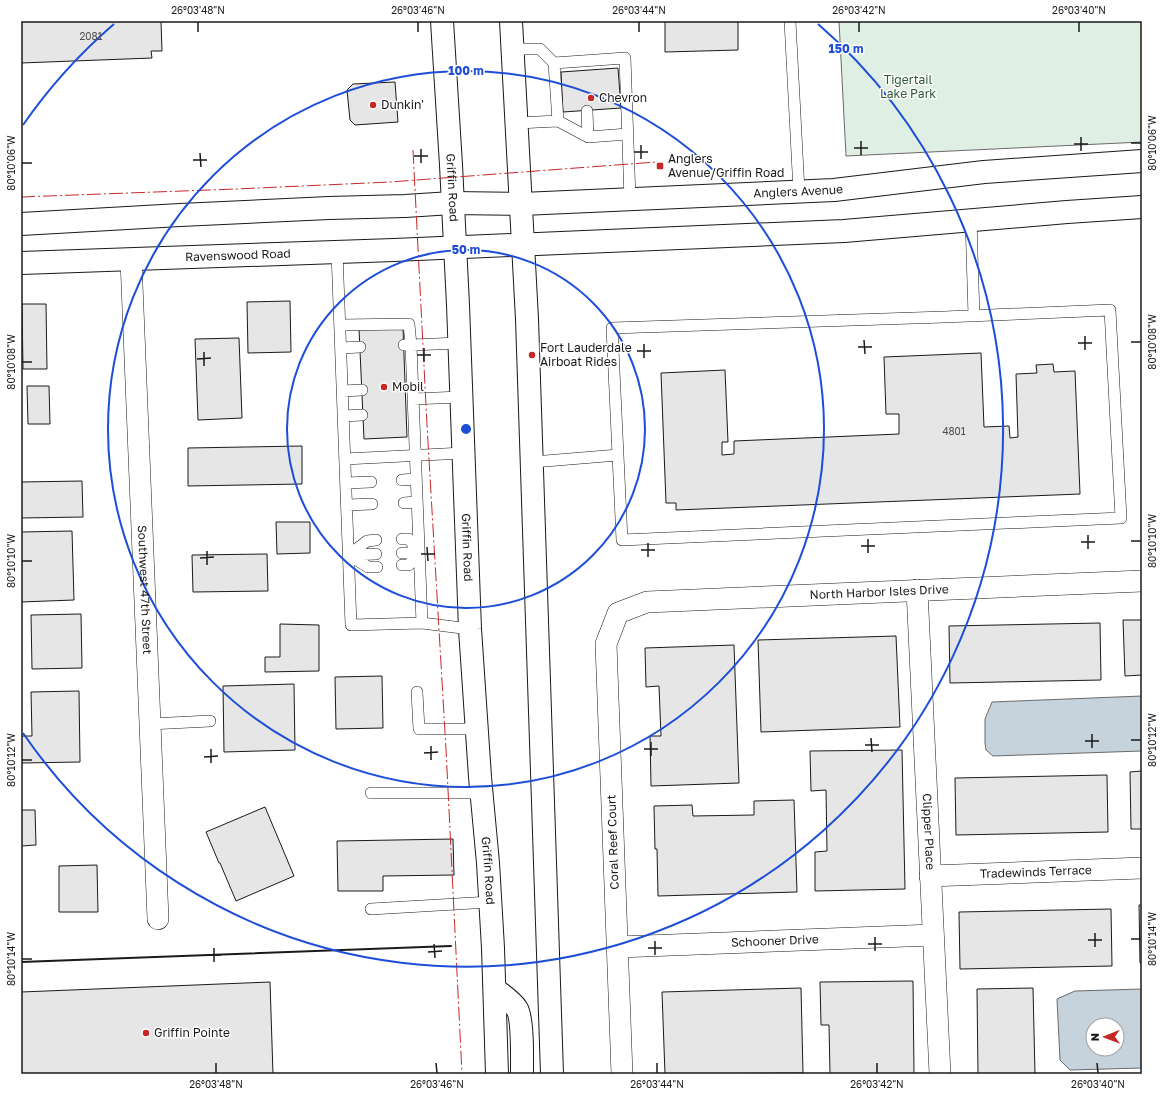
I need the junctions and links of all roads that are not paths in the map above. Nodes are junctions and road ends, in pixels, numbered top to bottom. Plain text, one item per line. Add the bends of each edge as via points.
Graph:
1 (442, 21) edge
2 (512, 21) edge
3 (790, 21) edge
4 (513, 49) junction
5 (554, 63) junction
6 (587, 111) dead end
7 (558, 121) junction
8 (518, 122) junction
9 (628, 134) junction
10 (588, 137) junction
11 (1142, 162) edge
12 (799, 191) junction
13 (630, 199) junction
14 (452, 203) junction
15 (522, 204) junction
16 (1142, 207) edge
17 (971, 220) junction
18 (21, 224) edge
19 (524, 244) junction
20 (455, 247) junction
21 (337, 252) junction
22 (131, 260) junction
23 (21, 263) edge
24 (974, 316) junction
25 (340, 325) junction
26 (459, 343) junction
27 (407, 345) junction
28 (360, 347) dead end
29 (341, 348) junction
30 (362, 390) dead end
31 (343, 391) junction
32 (410, 392) junction
33 (460, 397) junction
34 (362, 415) dead end
35 (343, 416) junction
36 (463, 453) junction
37 (618, 454) junction
38 (414, 456) junction
39 (345, 459) junction
40 (533, 462) junction
41 (416, 479) junction
42 (402, 480) dead end
43 (371, 482) dead end
44 (346, 483) junction
45 (416, 502) junction
46 (404, 503) dead end
47 (372, 504) dead end
48 (346, 505) junction
49 (402, 539) dead end
50 (376, 540) dead end
51 (402, 553) dead end
52 (418, 553) junction
53 (376, 554) dead end
54 (349, 555) junction
55 (402, 565) dead end
56 (377, 567) dead end
57 (1142, 581) edge
58 (918, 590) junction
59 (618, 613) joint
60 (422, 623) junction
61 (470, 629) junction
62 (417, 692) dead end
63 (210, 721) dead end
64 (150, 724) junction
65 (477, 729) junction
66 (371, 793) dead end
67 (482, 793) junction
68 (1142, 868) edge
69 (930, 876) junction
70 (490, 902) junction
71 (371, 909) dead end
72 (158, 918) dead end
73 (933, 935) junction
74 (618, 947) junction
75 (495, 989) junction
76 (497, 1074) edge
77 (522, 1074) edge
78 (552, 1074) edge
79 (622, 1074) edge
80 (940, 1074) edge

1 - 14 street, Griffin Road
2 - 4 street
3 - 12 lane
4 - 5 lane via 540,49
4 - 8 street
5 - 7 lane
5 - 9 lane via 583,66 625,58
6 - 10 lane
7 - 8 lane
7 - 10 lane
8 - 15 street
9 - 10 lane
9 - 13 lane
11 - 12 street, Anglers Avenue via 984,172 834,190
12 - 13 street, Anglers Avenue
13 - 15 street, Anglers Avenue
14 - 15 street, Anglers Avenue
14 - 18 street
14 - 20 street, Griffin Road
15 - 19 street
16 - 17 street
17 - 19 street via 844,231
17 - 24 lane
19 - 20 street
19 - 40 street
20 - 21 street, Ravenswood Road
20 - 26 street, Griffin Road
21 - 22 street, Ravenswood Road
21 - 25 lane
22 - 23 street, Ravenswood Road
22 - 64 street, Southwest 47th Street
24 - 37 lane via 612,328
24 - 37 lane via 1110,310 1121,518 622,540
25 - 27 lane via 409,324
25 - 29 lane
26 - 27 lane
26 - 33 street, Griffin Road
27 - 32 lane
28 - 29 lane
29 - 31 lane
30 - 31 lane
31 - 35 lane
32 - 33 lane
32 - 38 lane
33 - 36 street, Griffin Road
34 - 35 lane
35 - 39 lane
36 - 38 lane
36 - 61 street, Griffin Road
37 - 40 lane
38 - 39 lane
38 - 41 lane
39 - 44 lane
40 - 78 street
41 - 42 lane
41 - 45 lane
43 - 44 lane
44 - 48 lane
45 - 46 lane
45 - 52 lane
47 - 48 lane
48 - 54 lane
49 - 52 lane via 409,539
50 - 54 lane via 367,541
51 - 52 lane
52 - 55 lane via 410,565
52 - 60 lane
53 - 54 lane
54 - 56 lane via 368,567
54 - 60 lane via 351,625
57 - 58 street, North Harbor Isles Drive
58 - 59 street, North Harbor Isles Drive via 647,602
58 - 69 street, Clipper Place
59 - 74 street, Coral Reef Court via 606,644
60 - 61 lane
61 - 65 street, Griffin Road
62 - 65 lane via 419,729
63 - 64 lane
64 - 72 street, Southwest 47th Street
65 - 67 street, Griffin Road
66 - 67 lane
67 - 70 street, Griffin Road
68 - 69 street, Tradewinds Terrace
69 - 73 street, Clipper Place
70 - 71 lane
70 - 75 street, Griffin Road
73 - 74 street, Schooner Drive
73 - 80 street, Clipper Place
74 - 79 street, Coral Reef Court
75 - 76 street, Griffin Road
75 - 77 street via 513,1003 518,1011

